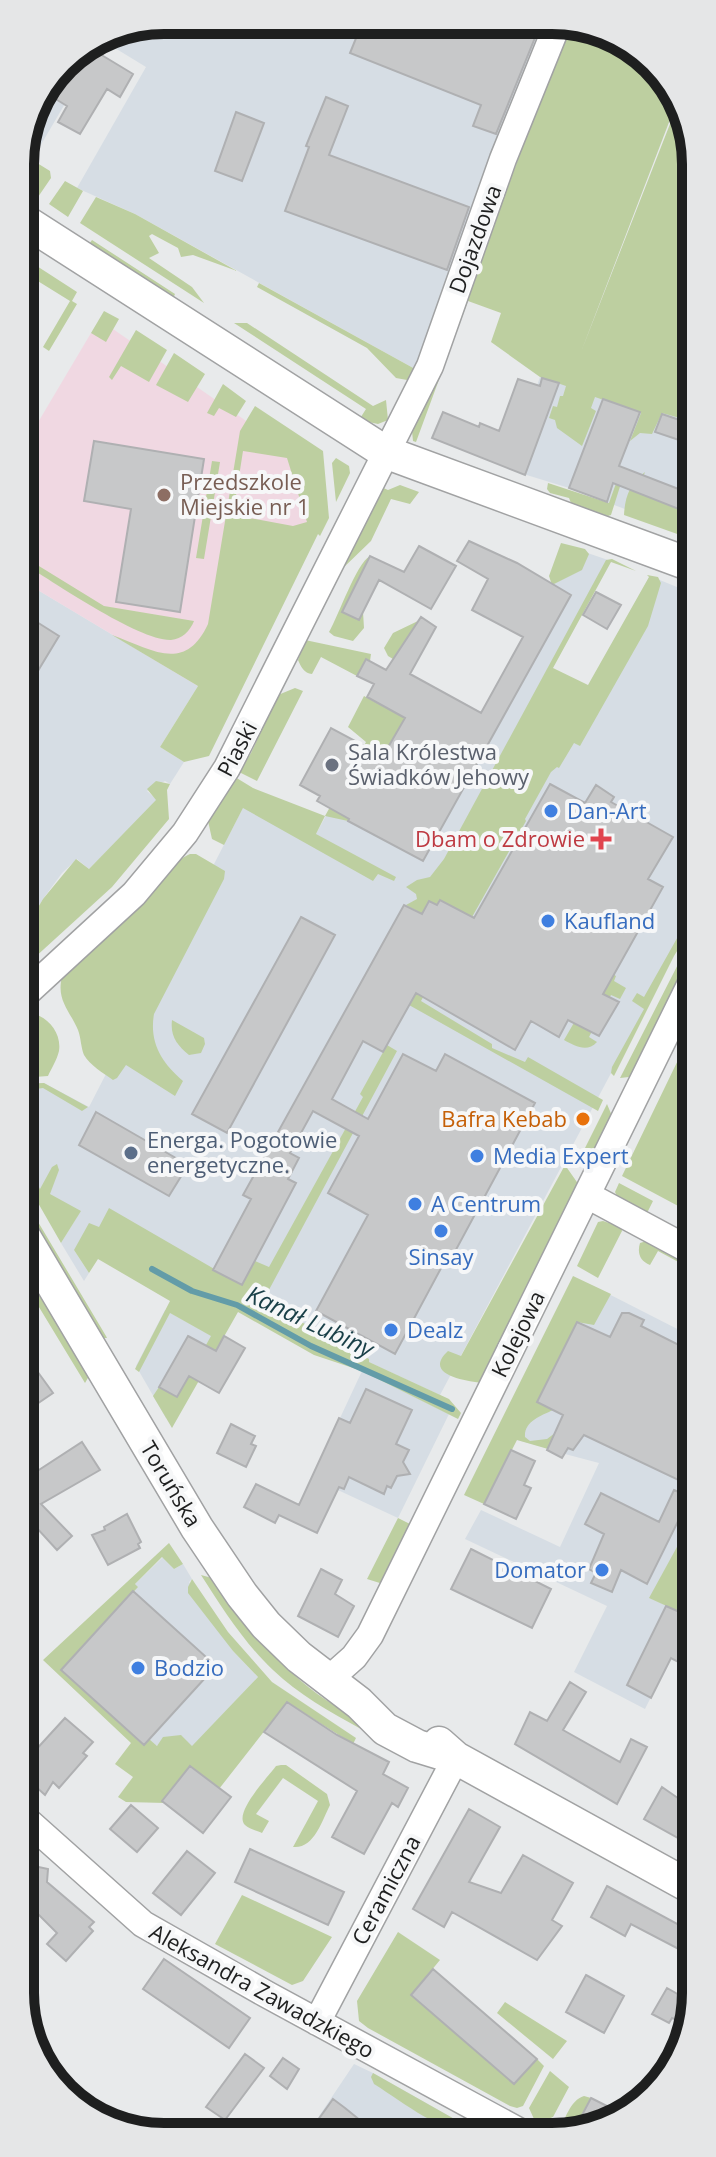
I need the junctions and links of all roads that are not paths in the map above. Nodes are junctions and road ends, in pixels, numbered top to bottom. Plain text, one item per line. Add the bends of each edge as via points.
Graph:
1 (554, 34) edge
2 (34, 227) edge
3 (385, 452) junction
4 (682, 562) edge
5 (34, 986) edge
6 (682, 1001) edge
7 (587, 1195) junction
8 (682, 1246) edge
9 (34, 1253) edge
10 (327, 1681) junction
11 (454, 1757) junction
12 (34, 1827) edge
13 (682, 1882) edge
14 (317, 2022) junction
15 (504, 2123) edge

1 - 3 street, Dojazdowa via 430,366
2 - 3 street
3 - 4 street
3 - 5 street, Piaski via 211,796 134,894
6 - 7 street, Kolejowa
7 - 8 street
7 - 10 street, Kolejowa via 370,1635
9 - 10 street, Toruńska via 242,1595 266,1625
10 - 11 street, Toruńska via 385,1729
11 - 13 street, Toruńska
11 - 14 street, Ceramiczna
12 - 14 street, Aleksandra Zawadzkiego via 143,1924
14 - 15 street, Aleksandra Zawadzkiego

